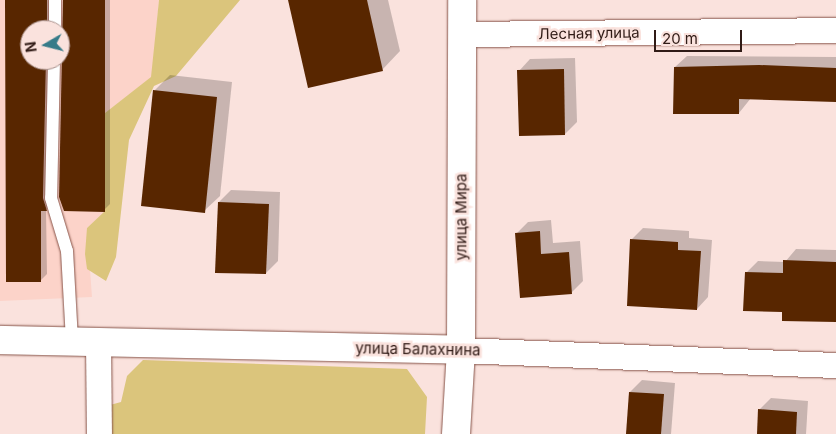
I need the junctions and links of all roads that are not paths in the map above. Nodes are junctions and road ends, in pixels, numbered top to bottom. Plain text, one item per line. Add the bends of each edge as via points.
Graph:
1 (55, 0) edge
2 (462, 0) edge
3 (55, 20) edge
4 (836, 30) edge
5 (462, 34) junction
6 (54, 70) edge
7 (0, 340) edge
8 (72, 341) junction
9 (98, 342) junction
10 (461, 350) junction
11 (836, 365) edge
12 (99, 434) edge
13 (456, 434) edge

1 - 3 lane
2 - 5 street, улица Мира
4 - 5 street, Лесная улица
5 - 10 street, улица Мира
6 - 8 lane via 52,198 67,251
7 - 8 street, улица Балахнина
8 - 9 street, улица Балахнина
9 - 10 street, улица Балахнина
9 - 12 street
10 - 11 street, улица Балахнина
10 - 13 street, улица Мира

